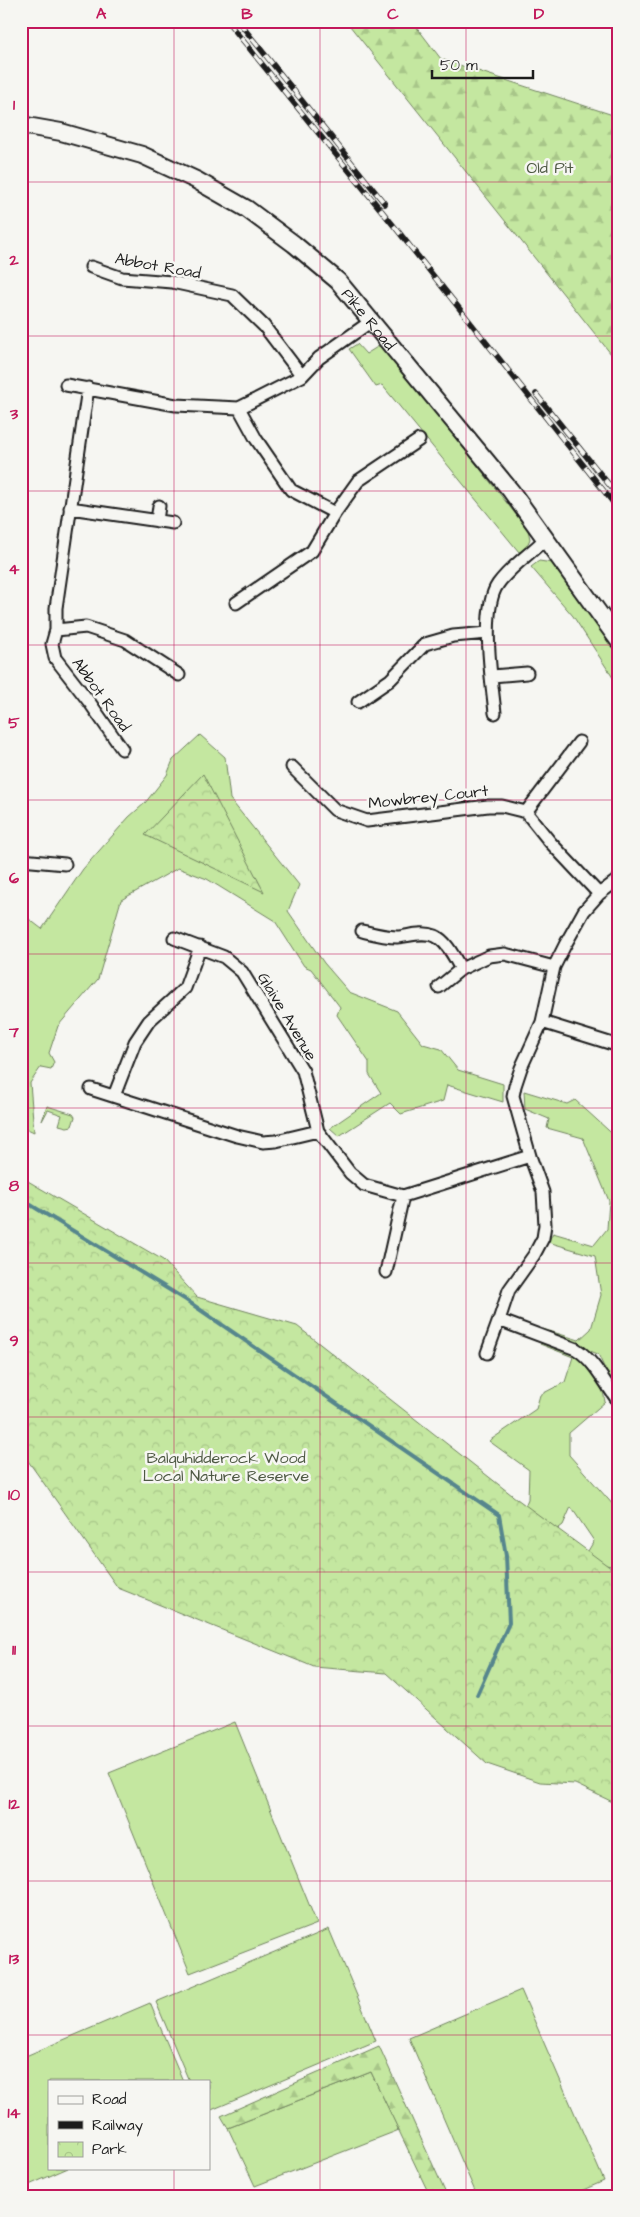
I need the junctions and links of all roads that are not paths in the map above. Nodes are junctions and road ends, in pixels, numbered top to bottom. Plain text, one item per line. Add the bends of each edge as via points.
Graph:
1 (21, 125) edge
2 (91, 267) dead end
3 (370, 322) junction
4 (302, 376) junction
5 (66, 384) dead end
6 (88, 388) junction
7 (239, 408) junction
8 (419, 440) dead end
9 (159, 506) dead end
10 (70, 508) junction
11 (335, 513) junction
12 (157, 521) junction
13 (173, 523) dead end
14 (546, 539) junction
15 (236, 603) dead end
16 (56, 630) junction
17 (488, 633) junction
18 (619, 641) edge
19 (527, 673) dead end
20 (179, 675) dead end
21 (492, 676) junction
22 (358, 702) dead end
23 (495, 713) dead end
24 (579, 742) dead end
25 (122, 749) dead end
26 (292, 767) dead end
27 (526, 812) junction
28 (21, 860) edge
29 (65, 864) dead end
30 (619, 878) edge
31 (600, 894) junction
32 (362, 931) dead end
33 (174, 938) dead end
34 (200, 947) junction
35 (554, 967) junction
36 (461, 969) junction
37 (439, 987) dead end
38 (542, 1022) junction
39 (619, 1046) edge
40 (91, 1089) dead end
41 (114, 1096) junction
42 (318, 1130) junction
43 (530, 1156) junction
44 (403, 1196) junction
45 (386, 1272) dead end
46 (499, 1320) junction
47 (487, 1353) dead end
48 (619, 1402) edge

1 - 3 street, Pike Road via 61,132 142,155 196,180 247,209 294,244 338,281
2 - 4 street, Abbot Road via 122,278 172,282 232,295 264,326
3 - 4 street via 319,358
3 - 14 street, Pike Road
4 - 7 street
5 - 6 street
6 - 7 street via 176,405
6 - 10 street, Abbot Road
7 - 11 street via 291,490
8 - 11 street via 358,481
9 - 12 street
10 - 12 street
10 - 16 street, Abbot Road via 56,608
11 - 15 street via 312,551
12 - 13 street
14 - 17 street via 498,585 490,601
14 - 18 street, Pike Road
16 - 20 street via 86,627 125,640
16 - 25 street, Abbot Road via 52,644 55,658
17 - 21 street
17 - 22 street via 453,636 425,644 390,680
19 - 21 street
21 - 23 street
24 - 27 street
26 - 27 street, Mowbrey Court via 335,810 367,820 488,806
27 - 31 street
28 - 29 street
30 - 31 street
31 - 35 street via 584,911
32 - 36 street via 378,936 437,936
33 - 34 street, Glaive Avenue
34 - 41 street via 185,988 149,1021 135,1042
34 - 42 street, Glaive Avenue via 224,957 242,972 303,1071
35 - 36 street via 505,954 489,956
35 - 38 street
36 - 37 street
38 - 39 street
38 - 43 street via 521,1068 514,1096
40 - 41 street
41 - 42 street via 263,1142
42 - 44 street, Glaive Avenue via 350,1173 364,1185
43 - 44 street
43 - 46 street via 543,1192 546,1225 543,1238 524,1272 509,1290
44 - 45 street
46 - 47 street
46 - 48 street via 576,1348 590,1360

